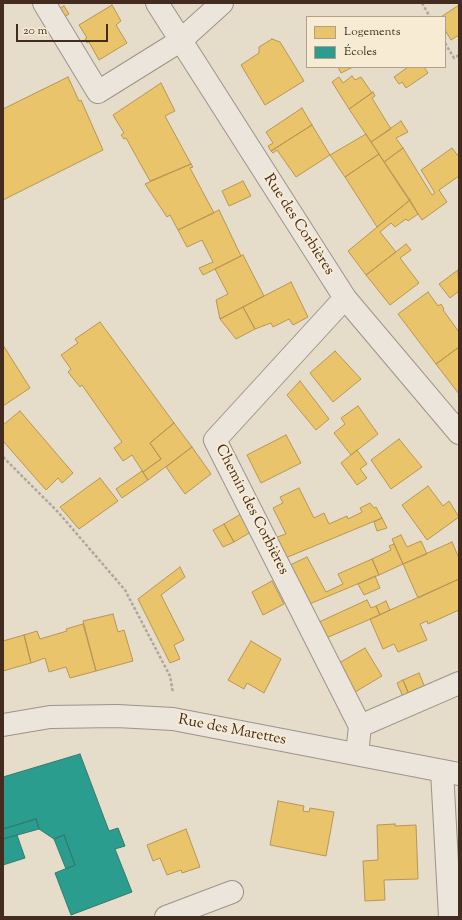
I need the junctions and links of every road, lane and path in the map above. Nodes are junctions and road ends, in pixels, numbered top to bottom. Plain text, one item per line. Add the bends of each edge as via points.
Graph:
1 (44, 3) edge
2 (157, 3) edge
3 (222, 3) edge
4 (422, 3) edge
5 (429, 16) edge
6 (180, 41) junction
7 (446, 45) edge
8 (459, 55) edge
9 (345, 298) junction
10 (459, 433) edge
11 (3, 457) edge
12 (459, 683) edge
13 (173, 719) junction
14 (3, 725) edge
15 (360, 726) junction
16 (357, 754) junction
17 (450, 772) edge
18 (232, 892) dead end
19 (166, 917) edge
20 (450, 917) edge

1 - 6 street via 98,92
2 - 6 street, Rue des Corbières
3 - 6 street
4 - 5 path
6 - 9 street, Rue des Corbières
7 - 8 path via 454,58
9 - 10 street, Rue des Corbières
9 - 15 street, Chemin des Corbières via 215,440
11 - 13 path via 58,512 125,590 170,676 174,702
12 - 15 street
13 - 14 street, Rue des Marettes via 117,716 50,717
13 - 16 street, Rue des Marettes
15 - 16 street
16 - 17 street, Rue des Marettes
17 - 20 street
18 - 19 street

